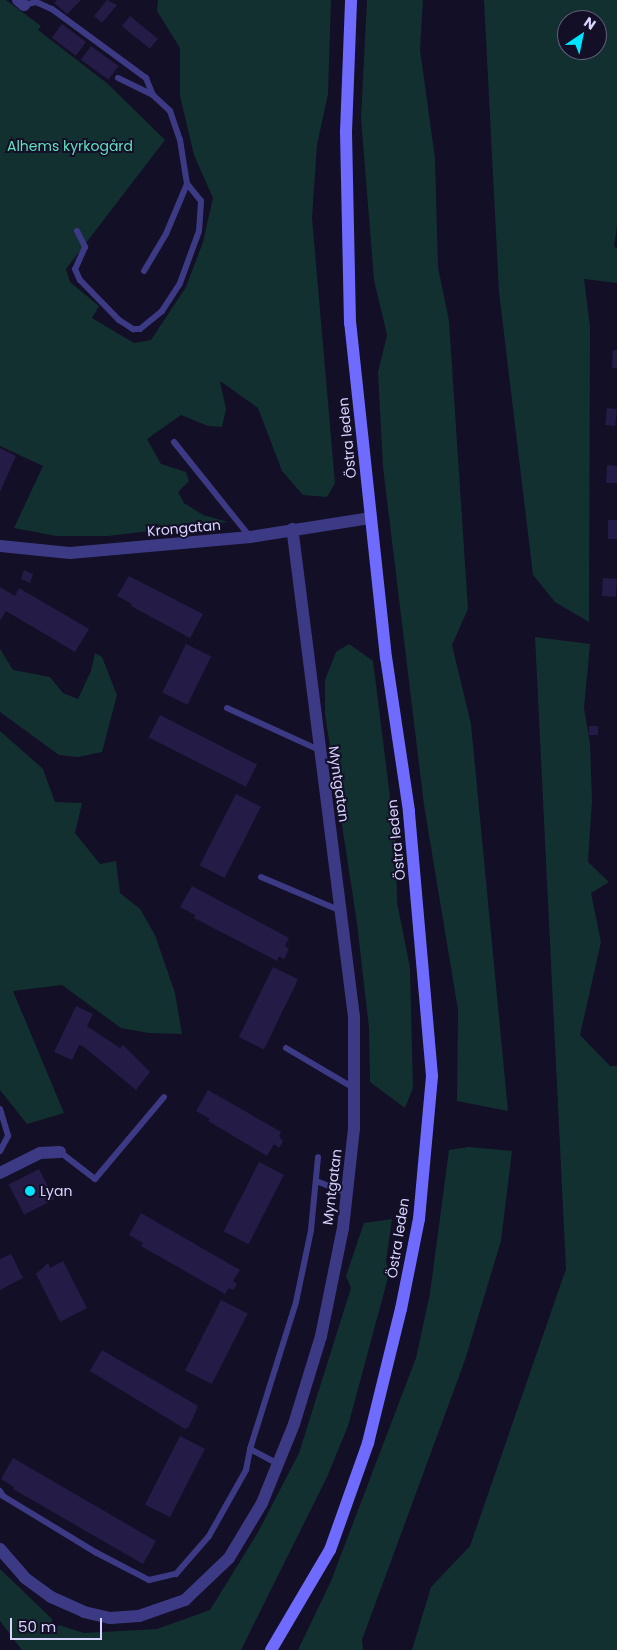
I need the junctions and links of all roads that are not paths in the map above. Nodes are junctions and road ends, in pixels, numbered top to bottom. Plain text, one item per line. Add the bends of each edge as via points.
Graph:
1 (351, 0) edge
2 (21, 2) edge
3 (118, 78) dead end
4 (153, 95) junction
5 (187, 184) junction
6 (77, 232) dead end
7 (144, 271) dead end
8 (174, 442) dead end
9 (370, 518) junction
10 (292, 529) junction
11 (250, 537) junction
12 (0, 546) edge
13 (227, 708) dead end
14 (319, 750) junction
15 (261, 878) dead end
16 (342, 912) junction
17 (286, 1048) dead end
18 (354, 1088) junction
19 (164, 1096) dead end
20 (0, 1109) edge
21 (0, 1151) edge
22 (60, 1152) joint
23 (318, 1157) dead end
24 (0, 1173) edge
25 (316, 1181) junction
26 (346, 1193) junction
27 (250, 1450) junction
28 (278, 1464) junction
29 (0, 1492) edge
30 (0, 1549) edge
31 (271, 1650) edge

1 - 9 street, Östra leden via 346,132 350,323
2 - 4 lane via 36,2 52,9 146,78
3 - 4 lane
4 - 5 lane via 165,103 176,125
5 - 6 lane via 201,201 194,248 162,311 140,330 119,320 80,280 75,269 85,247
5 - 7 lane via 166,234
8 - 11 lane
9 - 10 street, Krongatan
9 - 31 street, Östra leden via 409,811 432,1076 419,1219 368,1443 330,1550
10 - 11 street, Krongatan
10 - 14 street, Myntgatan
11 - 12 street, Krongatan via 70,553
13 - 14 lane
14 - 16 street, Myntgatan
15 - 16 lane
16 - 18 street, Myntgatan via 354,1017
17 - 18 lane
18 - 26 street, Myntgatan via 354,1130
19 - 22 lane via 95,1179
20 - 21 lane via 8,1136
22 - 24 street via 40,1153
23 - 25 lane
25 - 26 lane
25 - 27 lane via 311,1230 296,1302
26 - 28 street, Myntgatan via 321,1336
27 - 28 lane
27 - 29 lane via 246,1470 209,1536 176,1574 149,1580 87,1547
28 - 30 street, Myntgatan via 262,1503 229,1558 185,1600 139,1616 110,1618 51,1597 26,1578

